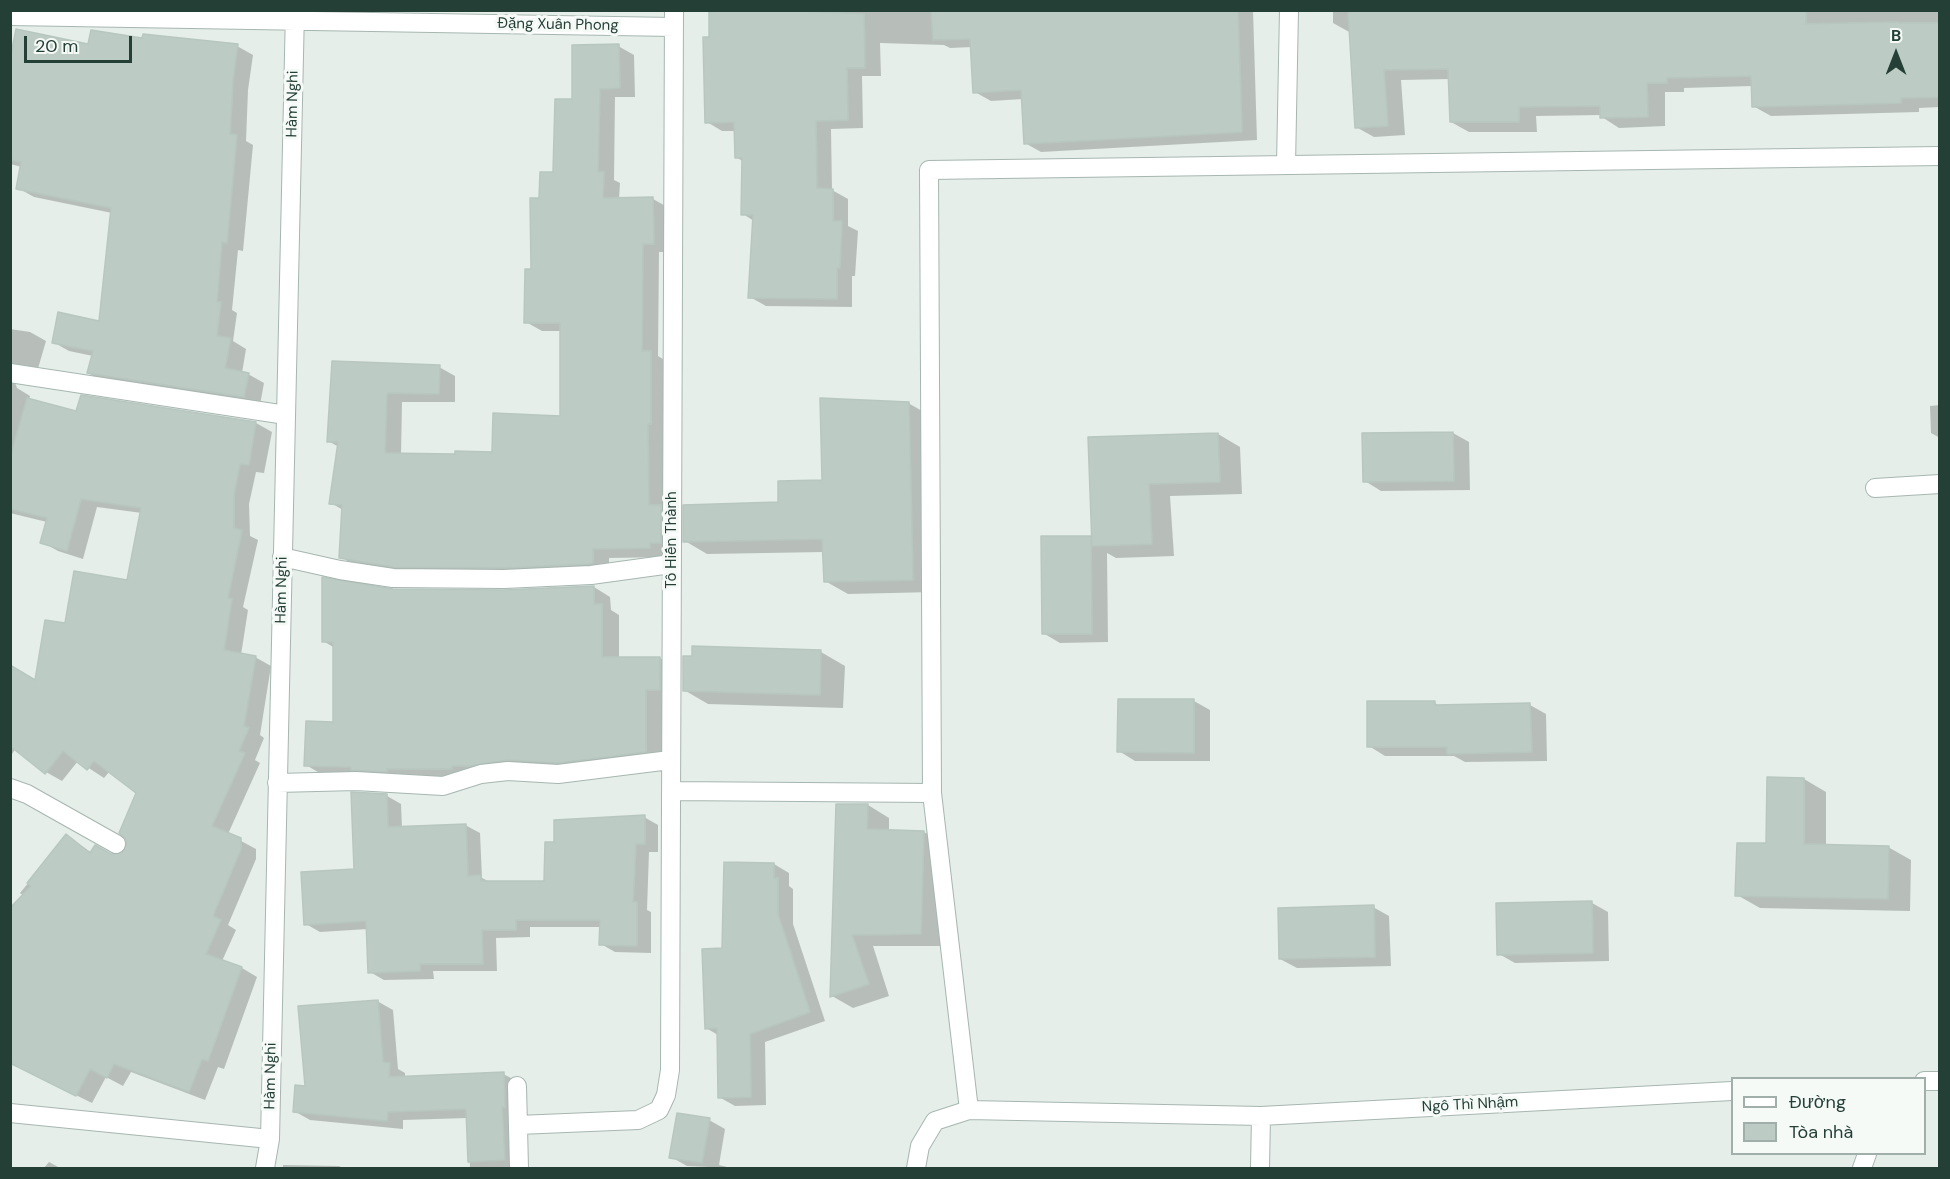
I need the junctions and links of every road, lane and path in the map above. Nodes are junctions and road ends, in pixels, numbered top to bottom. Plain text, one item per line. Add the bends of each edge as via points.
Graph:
1 (1289, 10) edge
2 (10, 16) edge
3 (295, 16) edge
4 (674, 19) edge
5 (1940, 156) edge
6 (1286, 165) junction
7 (10, 374) edge
8 (286, 415) junction
9 (1940, 484) edge
10 (1875, 488) dead end
11 (282, 557) junction
12 (671, 564) junction
13 (670, 760) junction
14 (277, 783) junction
15 (10, 789) edge
16 (671, 791) junction
17 (932, 793) junction
18 (116, 844) dead end
19 (517, 1086) dead end
20 (1731, 1091) edge
21 (969, 1110) junction
22 (10, 1113) edge
23 (1261, 1116) junction
24 (518, 1125) junction
25 (270, 1139) junction
26 (265, 1168) edge
27 (519, 1168) edge
28 (916, 1168) edge
29 (1260, 1168) edge

1 - 6 street
2 - 3 street, Đặng Xuân Phong
3 - 4 street, Đặng Xuân Phong
3 - 8 street, Hàm Nghi
4 - 12 street, Tô Hiến Thành
5 - 6 street
6 - 17 street via 929,170
7 - 8 street
8 - 11 street, Hàm Nghi
9 - 10 street
11 - 12 street via 393,578 504,579
11 - 14 street, Hàm Nghi
12 - 13 street, Tô Hiến Thành
13 - 14 street via 558,774 490,773 443,786 356,781
13 - 16 street, Tô Hiến Thành
14 - 25 street, Hàm Nghi
15 - 18 street via 27,794
16 - 17 street
16 - 24 street, Tô Hiến Thành via 670,1070 666,1095 659,1110 638,1120
17 - 21 street
19 - 24 street
20 - 23 street, Ngô Thì Nhậm
21 - 23 street, Ngô Thì Nhậm
21 - 28 street, Ngô Thì Nhậm via 935,1121 920,1146
22 - 25 street
23 - 29 street
24 - 27 street
25 - 26 street, Hàm Nghi

